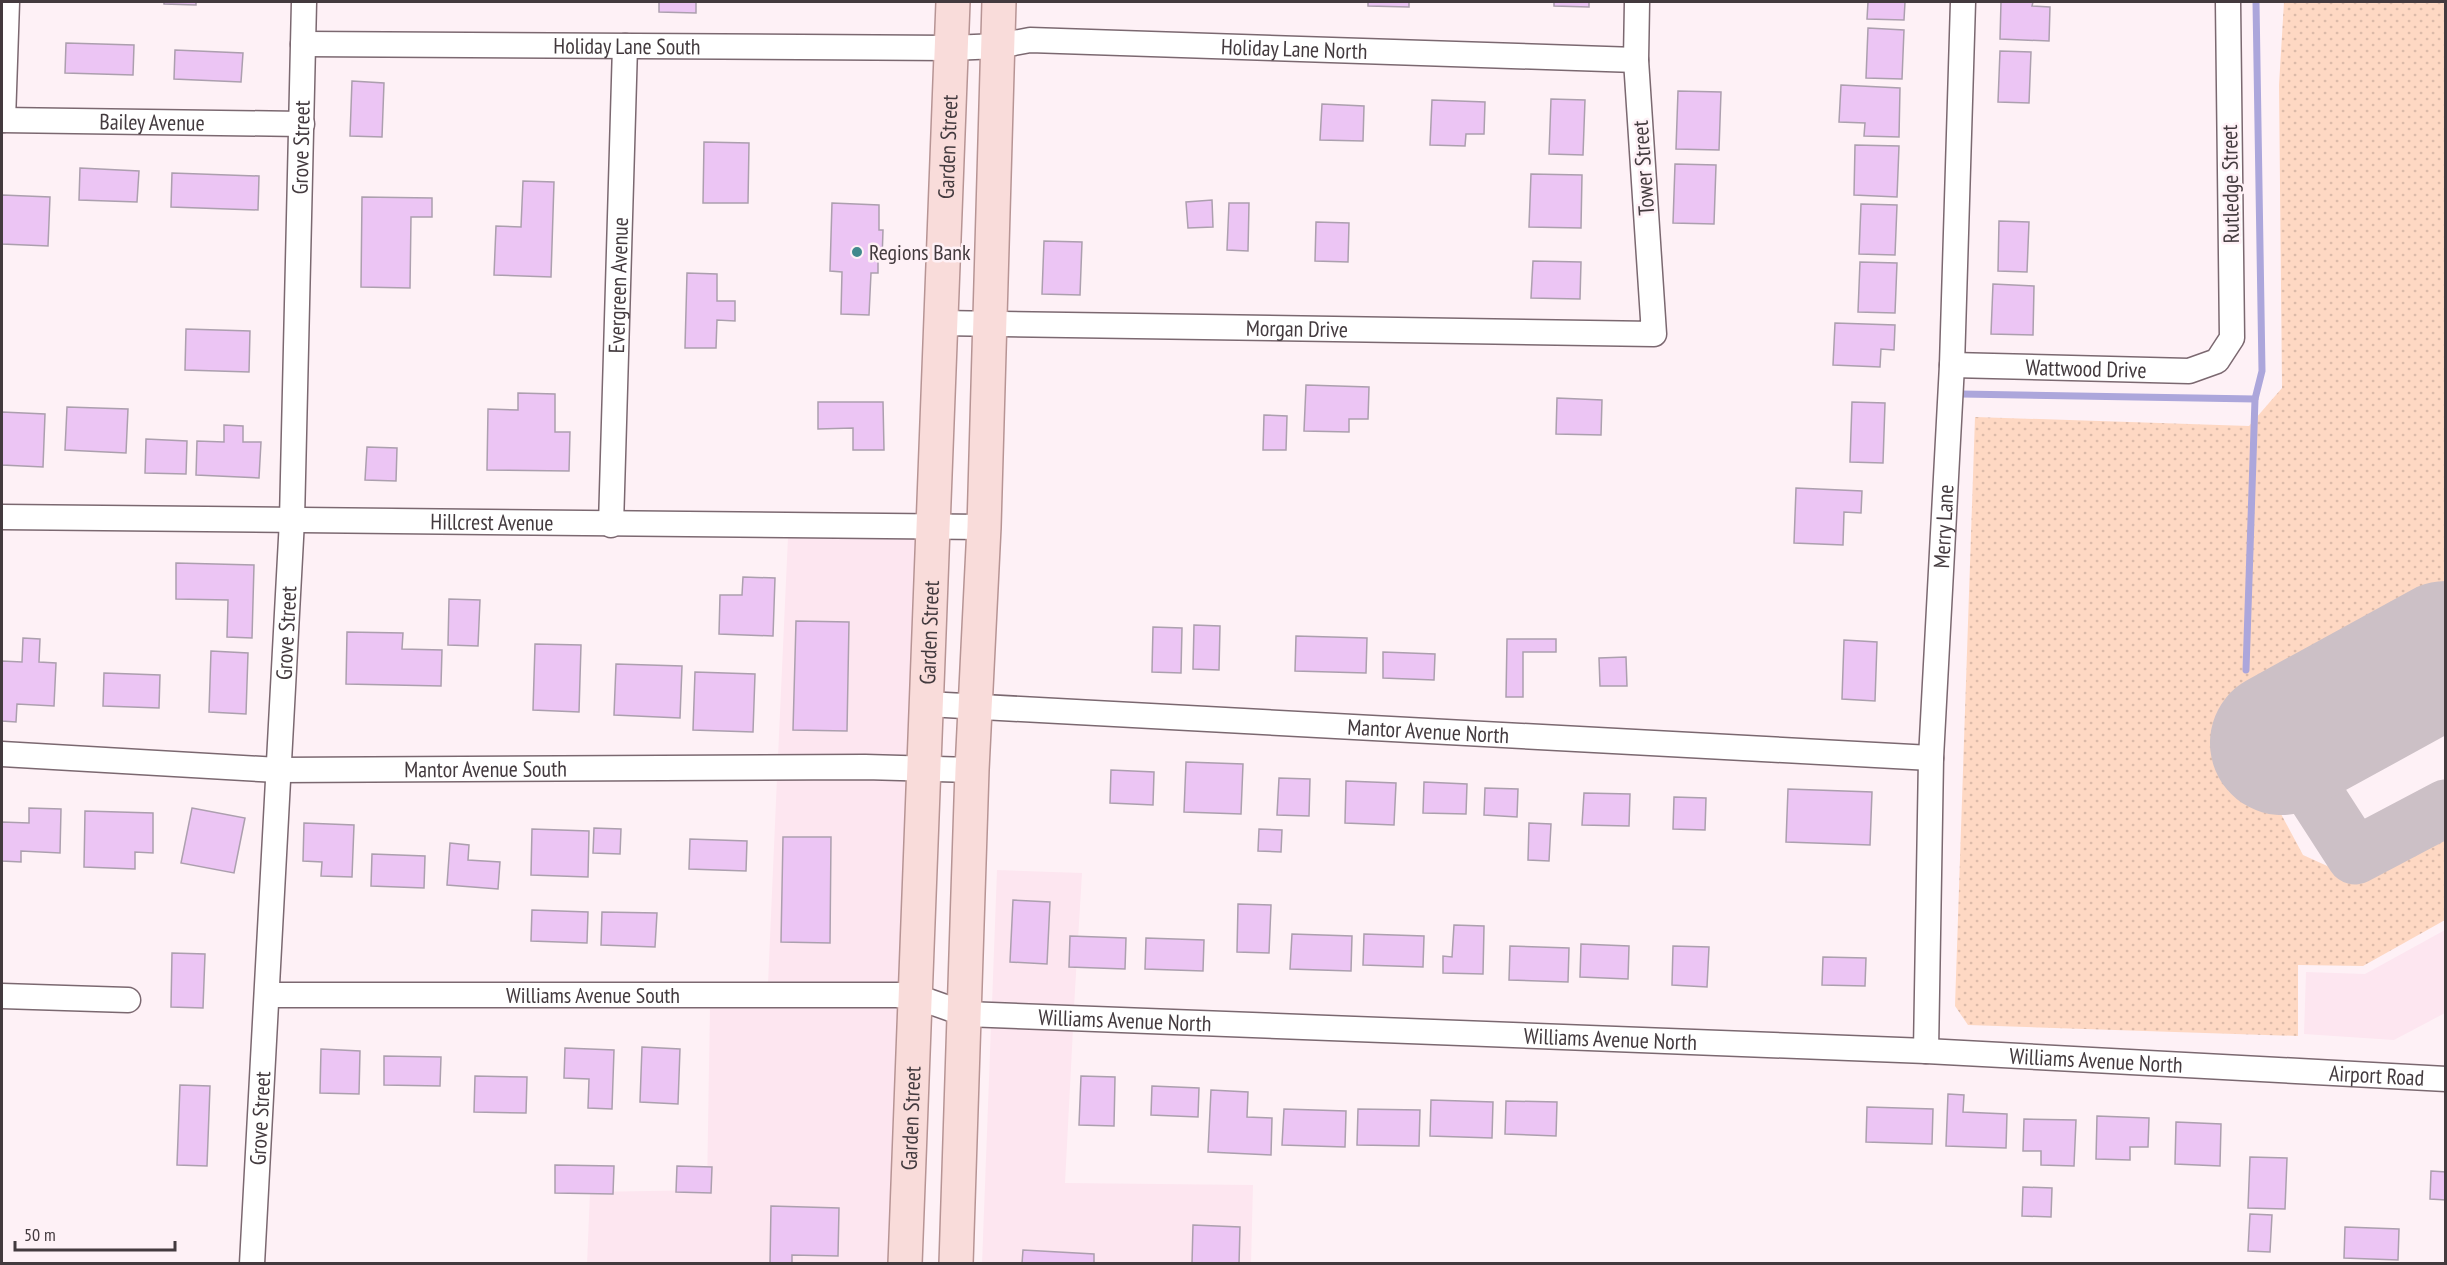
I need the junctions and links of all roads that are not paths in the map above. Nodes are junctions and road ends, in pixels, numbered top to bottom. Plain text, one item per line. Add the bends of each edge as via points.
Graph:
1 (8, 2) edge
2 (304, 2) edge
3 (952, 2) edge
4 (999, 2) edge
5 (1637, 2) edge
6 (1963, 2) edge
7 (2228, 2) edge
8 (303, 44) junction
9 (625, 46) junction
10 (998, 46) junction
11 (951, 48) junction
12 (1636, 60) junction
13 (2, 120) edge
14 (302, 124) junction
15 (940, 323) junction
16 (989, 324) junction
17 (1654, 333) joint
18 (2217, 361) joint
19 (1952, 365) junction
20 (2, 517) edge
21 (292, 520) junction
22 (611, 525) junction
23 (933, 526) junction
24 (984, 527) junction
25 (927, 704) junction
26 (974, 707) junction
27 (2, 754) edge
28 (1931, 758) junction
29 (925, 768) junction
30 (278, 770) junction
31 (972, 770) junction
32 (267, 994) junction
33 (2, 996) edge
34 (917, 997) junction
35 (128, 1000) dead end
36 (965, 1014) junction
37 (1926, 1051) junction
38 (2307, 1069) joint
39 (2445, 1079) edge
40 (958, 1210) junction
41 (906, 1229) junction
42 (252, 1263) edge
43 (905, 1263) edge
44 (956, 1263) edge

1 - 13 street
2 - 8 street, Grove Street
3 - 11 main road, Garden Street
4 - 10 main road
5 - 12 street, Tower Street
6 - 19 street, Merry Lane
7 - 18 street, Rutledge Street via 2232,338
8 - 9 street, Holiday Lane South
8 - 14 street, Grove Street
9 - 11 street, Holiday Lane South
9 - 22 street, Evergreen Avenue
10 - 11 street, Holiday Lane North
10 - 12 street, Holiday Lane North via 1030,40
10 - 16 main road
11 - 15 main road, Garden Street
12 - 17 street, Tower Street
13 - 14 street, Bailey Avenue
14 - 21 street, Grove Street
15 - 16 street, Morgan Drive
15 - 23 main road, Garden Street
16 - 17 street, Morgan Drive
16 - 24 main road
18 - 19 street, Wattwood Drive via 2189,371
19 - 28 street, Merry Lane
20 - 21 street, Hillcrest Avenue
21 - 22 street, Hillcrest Avenue
21 - 30 street, Grove Street
22 - 23 street, Hillcrest Avenue
23 - 24 street, Hillcrest Avenue
23 - 25 main road, Garden Street
24 - 26 main road
25 - 26 street, Mantor Avenue North
25 - 29 main road, Garden Street
26 - 28 street, Mantor Avenue North
26 - 31 main road
27 - 30 street, Mantor Avenue South
28 - 37 street, Merry Lane
29 - 30 street, Mantor Avenue South
29 - 31 street, Mantor Avenue South
29 - 34 main road, Garden Street
30 - 32 street, Grove Street
31 - 36 main road
32 - 34 street, Williams Avenue South
32 - 42 street, Grove Street
33 - 35 street
34 - 36 street, Williams Avenue North
34 - 41 main road, Garden Street
36 - 37 street, Williams Avenue North
36 - 40 main road
37 - 38 street, Williams Avenue North
38 - 39 street, Airport Road
40 - 41 main road via 929,1229
40 - 44 main road
41 - 43 main road, Garden Street

